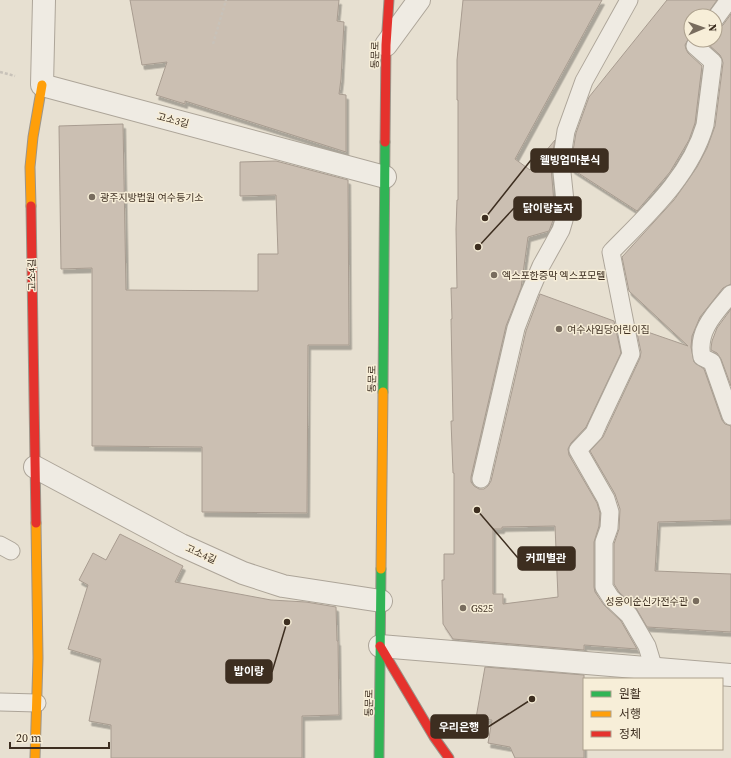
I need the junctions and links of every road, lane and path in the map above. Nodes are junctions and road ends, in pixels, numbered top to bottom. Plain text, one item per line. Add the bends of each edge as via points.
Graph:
1 (44, 0) edge
2 (226, 0) edge
3 (389, 0) edge
4 (419, 0) edge
5 (629, 0) edge
6 (729, 0) edge
7 (723, 8) edge
8 (213, 44) dead end
9 (386, 45) junction
10 (696, 48) edge
11 (42, 85) junction
12 (385, 177) junction
13 (731, 294) edge
14 (731, 416) edge
15 (35, 467) junction
16 (481, 479) dead end
17 (381, 601) junction
18 (380, 646) junction
19 (654, 669) junction
20 (731, 675) edge
21 (0, 702) edge
22 (37, 703) junction
23 (35, 758) edge
24 (379, 758) edge
25 (449, 758) edge

1 - 11 street
2 - 8 path
3 - 9 street, 동문로
4 - 9 street
5 - 16 lane via 584,80 566,131 561,163 566,211 564,220 538,273 516,328
6 - 7 lane
9 - 12 street, 동문로
10 - 19 lane via 713,62 705,125 690,161 671,187 612,252 631,354 594,433 578,450 606,499 610,512 604,542 604,587 629,615 647,646
11 - 12 street, 고소3길
11 - 15 street, 고소4길 via 30,167
12 - 17 street, 동문로
13 - 14 lane via 708,322 700,350 702,357 714,366
15 - 17 street, 고소4길 via 181,545 243,573 283,586
15 - 22 street, 고소4길
17 - 18 street, 동문로
18 - 19 street
18 - 24 street, 동문로
18 - 25 street
19 - 20 street
21 - 22 lane
22 - 23 street, 고소4길

